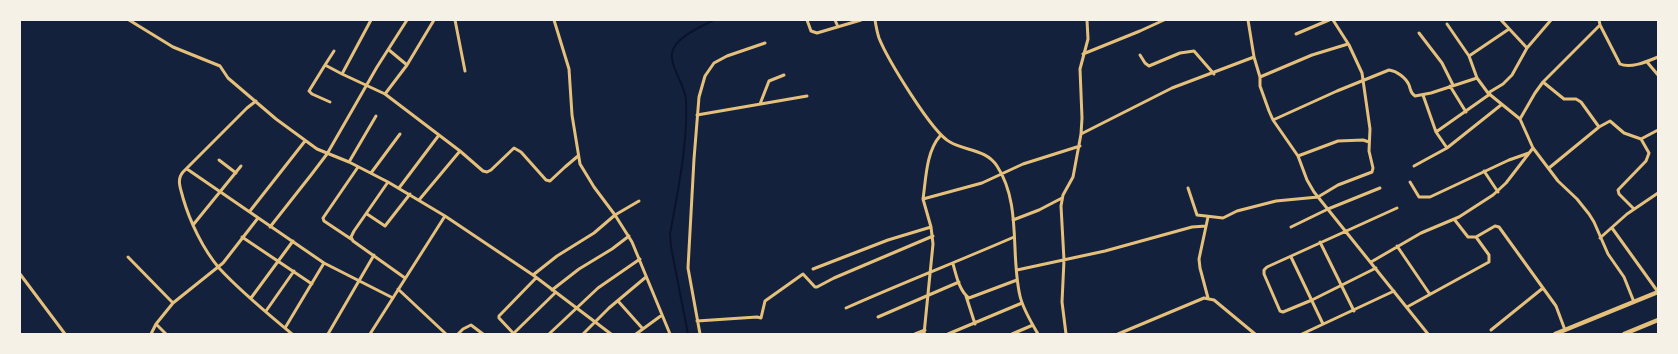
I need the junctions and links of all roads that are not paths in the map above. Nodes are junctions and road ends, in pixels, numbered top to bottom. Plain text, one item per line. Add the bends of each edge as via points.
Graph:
1 (129, 20) edge
2 (371, 20) edge
3 (407, 20) edge
4 (434, 20) edge
5 (455, 20) edge
6 (554, 20) edge
7 (807, 20) edge
8 (835, 20) edge
9 (861, 20) edge
10 (875, 20) edge
11 (1088, 20) edge
12 (1164, 20) edge
13 (1248, 20) edge
14 (1329, 20) edge
15 (1333, 20) edge
16 (1501, 20) edge
17 (1551, 20) edge
18 (1599, 20) edge
19 (1447, 24) dead end
20 (1600, 25) junction
21 (838, 27) junction
22 (1509, 29) junction
23 (1420, 32) dead end
24 (1296, 34) dead end
25 (765, 43) dead end
26 (1348, 44) junction
27 (1527, 48) junction
28 (389, 50) junction
29 (334, 51) dead end
30 (1083, 54) junction
31 (1140, 54) dead end
32 (1469, 56) junction
33 (1254, 57) junction
34 (1658, 57) edge
35 (1647, 62) junction
36 (407, 65) junction
37 (325, 66) junction
38 (465, 72) dead end
39 (342, 74) junction
40 (1214, 74) junction
41 (784, 75) dead end
42 (1658, 75) edge
43 (1260, 77) junction
44 (1477, 78) junction
45 (1363, 81) junction
46 (1543, 82) junction
47 (366, 86) junction
48 (1452, 86) junction
49 (1489, 93) junction
50 (385, 94) junction
51 (1423, 95) junction
52 (807, 96) dead end
53 (256, 101) junction
54 (330, 102) dead end
55 (760, 104) junction
56 (1502, 105) junction
57 (1466, 112) junction
58 (697, 115) junction
59 (376, 116) dead end
60 (1520, 119) junction
61 (1272, 120) junction
62 (1599, 127) junction
63 (1658, 130) edge
64 (1436, 132) junction
65 (400, 134) dead end
66 (1081, 134) junction
67 (439, 135) junction
68 (940, 136) junction
69 (1641, 139) junction
70 (305, 141) junction
71 (1369, 142) junction
72 (1080, 146) junction
73 (1446, 148) junction
74 (1533, 148) junction
75 (460, 151) junction
76 (1529, 153) junction
77 (327, 154) junction
78 (578, 156) junction
79 (1298, 156) junction
80 (219, 160) dead end
81 (349, 162) junction
82 (241, 166) dead end
83 (1414, 166) dead end
84 (358, 167) junction
85 (1549, 168) junction
86 (187, 169) junction
87 (1484, 171) junction
88 (236, 173) junction
89 (370, 174) junction
90 (1002, 175) junction
91 (388, 182) junction
92 (1410, 182) dead end
93 (399, 188) junction
94 (1188, 188) dead end
95 (1380, 188) dead end
96 (221, 192) junction
97 (1498, 192) junction
98 (1658, 193) edge
99 (410, 194) junction
100 (1318, 197) junction
101 (1062, 198) junction
102 (419, 200) junction
103 (923, 200) junction
104 (639, 201) dead end
105 (1397, 208) dead end
106 (1328, 209) junction
107 (1634, 209) junction
108 (250, 211) junction
109 (367, 214) junction
110 (615, 215) junction
111 (445, 216) junction
112 (1208, 217) junction
113 (258, 218) junction
114 (1454, 219) junction
115 (1013, 220) junction
116 (193, 225) junction
117 (270, 226) junction
118 (1206, 226) junction
119 (931, 227) junction
120 (1291, 227) dead end
121 (1612, 228) junction
122 (1345, 230) junction
123 (629, 236) junction
124 (933, 236) junction
125 (1476, 236) junction
126 (242, 237) junction
127 (1014, 237) junction
128 (1600, 238) junction
129 (352, 239) junction
130 (293, 241) junction
131 (1320, 242) junction
132 (1397, 246) junction
133 (374, 255) junction
134 (128, 257) dead end
135 (1291, 257) junction
136 (640, 260) junction
137 (1064, 260) junction
138 (279, 261) junction
139 (1371, 262) junction
140 (324, 263) junction
141 (953, 264) junction
142 (219, 267) junction
143 (1376, 268) junction
144 (813, 269) dead end
145 (1017, 270) junction
146 (294, 271) junction
147 (931, 272) junction
148 (532, 275) junction
149 (20, 276) edge
150 (646, 277) junction
151 (405, 278) junction
152 (536, 278) junction
153 (1017, 280) junction
154 (359, 282) junction
155 (959, 282) junction
156 (312, 284) junction
157 (1340, 286) junction
158 (1543, 288) junction
159 (398, 290) junction
160 (552, 290) junction
161 (1394, 291) junction
162 (1658, 292) edge
163 (555, 293) junction
164 (1429, 294) junction
165 (928, 295) junction
166 (966, 296) junction
167 (251, 298) junction
168 (393, 298) junction
169 (1208, 298) junction
170 (1312, 300) junction
171 (618, 301) junction
172 (1634, 302) junction
173 (173, 303) junction
174 (1022, 303) junction
175 (1407, 307) junction
176 (575, 308) junction
177 (846, 308) dead end
178 (266, 311) junction
179 (1354, 311) junction
180 (662, 315) junction
181 (878, 317) dead end
182 (1658, 320) edge
183 (696, 321) junction
184 (595, 322) junction
185 (156, 324) junction
186 (975, 324) junction
187 (1323, 324) junction
188 (1033, 326) junction
189 (285, 328) junction
190 (643, 329) junction
191 (1491, 330) dead end
192 (1565, 330) junction
193 (924, 332) edge
194 (514, 333) edge
195 (65, 334) edge
196 (151, 334) edge
197 (166, 334) edge
198 (292, 334) edge
199 (328, 334) edge
200 (370, 334) edge
201 (446, 334) edge
202 (458, 334) edge
203 (483, 334) edge
204 (548, 334) edge
205 (583, 334) edge
206 (611, 334) edge
207 (636, 334) edge
208 (670, 334) edge
209 (700, 334) edge
210 (915, 334) edge
211 (948, 334) edge
212 (1012, 334) edge
213 (1038, 334) edge
214 (1066, 334) edge
215 (1118, 334) edge
216 (1255, 334) edge
217 (1302, 334) edge
218 (1428, 334) edge
219 (1555, 334) edge
220 (1624, 334) edge

1 - 53 street via 173,47 220,66 228,78
2 - 39 street
3 - 28 street
4 - 36 street
5 - 38 street
6 - 78 street via 569,68 570,101
7 - 21 street via 814,32
8 - 21 street
9 - 21 street
10 - 68 street via 879,38 893,64
11 - 30 street via 1088,39
12 - 30 street
13 - 33 street
14 - 24 street
15 - 26 street
16 - 22 street
17 - 27 street
18 - 20 street
19 - 32 street
20 - 35 street via 1620,64 1625,66
20 - 46 street
22 - 27 street
22 - 32 street
23 - 48 street via 1438,58
25 - 58 street via 714,63 702,85
26 - 43 street via 1312,55
26 - 45 street
27 - 49 street via 1512,75
28 - 36 street
28 - 47 street
29 - 37 street
30 - 66 street via 1080,69
31 - 40 street via 1149,66 1180,53 1194,51
32 - 44 street
33 - 40 street
33 - 43 street
34 - 35 street
35 - 42 street
36 - 50 street
37 - 39 street
37 - 54 street via 309,91
39 - 47 street
40 - 66 street via 1172,88
41 - 55 street via 769,81
43 - 61 street via 1260,86
44 - 48 street
44 - 49 street
45 - 51 street via 1389,70 1394,71 1407,82 1413,95
45 - 61 street
45 - 71 street via 1370,129
46 - 60 street
46 - 62 street via 1564,98 1581,102
47 - 50 street
47 - 77 street
48 - 51 street
48 - 57 street
49 - 56 street
49 - 57 street
50 - 67 street
51 - 64 street
52 - 55 street
53 - 70 street
53 - 86 street
55 - 58 street
56 - 60 street
56 - 73 street
57 - 64 street
58 - 183 street via 688,256
59 - 81 street
60 - 74 street
61 - 79 street
62 - 69 street via 1610,121 1624,133
62 - 85 street
63 - 69 street
64 - 73 street
65 - 89 street
66 - 72 street
67 - 75 street
67 - 93 street
68 - 90 street via 950,143 988,156
68 - 103 street via 932,150
69 - 107 street via 1648,148 1649,157 1618,190
70 - 77 street
70 - 108 street
71 - 79 street via 1338,141
71 - 100 street via 1372,172 1338,185
72 - 90 street via 1023,164
72 - 101 street via 1073,176
73 - 83 street
74 - 76 street
74 - 85 street
75 - 78 street via 485,172 512,149 516,149 548,181
75 - 102 street
76 - 87 street
76 - 97 street
77 - 81 street
77 - 117 street
78 - 110 street via 583,170
79 - 100 street via 1307,180
80 - 88 street
81 - 84 street
82 - 88 street
84 - 89 street
84 - 129 street via 322,218
85 - 128 street via 1589,214
86 - 96 street
86 - 116 street via 180,176 179,182 188,217
87 - 92 street via 1424,198 1416,194
87 - 97 street
88 - 96 street
89 - 91 street
90 - 103 street
90 - 115 street via 1012,206
91 - 93 street
91 - 109 street
93 - 99 street
94 - 112 street via 1197,215
95 - 106 street
96 - 108 street
96 - 116 street
97 - 114 street
98 - 107 street
99 - 102 street
99 - 109 street via 385,226
100 - 106 street
100 - 112 street via 1276,200 1237,211 1223,218
101 - 115 street
101 - 137 street
102 - 111 street
103 - 119 street
104 - 110 street
105 - 122 street
106 - 120 street
106 - 122 street
107 - 121 street
108 - 113 street
109 - 129 street via 352,234
110 - 123 street
110 - 148 street via 594,233
111 - 148 street
111 - 151 street
112 - 118 street
113 - 117 street
113 - 126 street
114 - 125 street via 1468,236
114 - 132 street
115 - 127 street
116 - 142 street
117 - 130 street
118 - 137 street via 1179,230
118 - 169 street via 1199,259
119 - 124 street
119 - 144 street via 888,240
121 - 128 street
121 - 162 street
122 - 131 street
122 - 139 street
123 - 136 street
123 - 160 street
124 - 147 street
124 - 183 street via 817,287 803,274 766,301 761,318
125 - 158 street via 1499,226
125 - 164 street via 1489,255 1489,262
126 - 138 street
126 - 142 street
127 - 141 street
127 - 145 street
128 - 172 street via 1624,277
129 - 133 street
130 - 138 street
130 - 140 street
131 - 135 street
131 - 157 street
132 - 139 street
132 - 164 street
133 - 151 street
133 - 154 street
134 - 173 street
135 - 170 street
135 - 170 street via 1264,270 1280,311 1286,312
136 - 150 street
136 - 176 street via 598,288
137 - 145 street
137 - 214 street via 1062,302
138 - 146 street
138 - 167 street
139 - 143 street
140 - 154 street
140 - 156 street
141 - 147 street
141 - 155 street
142 - 167 street
142 - 173 street
143 - 157 street
143 - 161 street
145 - 153 street
146 - 156 street
146 - 178 street
147 - 165 street
147 - 177 street
148 - 152 street
149 - 195 street
150 - 171 street
150 - 180 street
151 - 159 street
152 - 160 street
152 - 194 street via 498,316
153 - 166 street via 972,297
153 - 174 street
154 - 168 street
154 - 199 street
155 - 165 street
155 - 166 street
156 - 189 street
157 - 170 street
157 - 179 street
158 - 191 street
158 - 192 street via 1556,306
159 - 168 street
159 - 201 street
160 - 163 street
161 - 175 street
161 - 179 street
162 - 172 main road
163 - 176 street
163 - 194 street
164 - 175 street
165 - 181 street
165 - 193 street
166 - 186 street
167 - 178 street
168 - 200 street
169 - 215 street
169 - 216 street via 1214,300
170 - 187 street
171 - 184 street
171 - 190 street
172 - 192 main road
173 - 185 street
174 - 186 street
174 - 188 street
175 - 218 street
176 - 184 street
176 - 204 street
178 - 189 street
179 - 187 street
180 - 190 street
180 - 208 street
182 - 220 main road
183 - 209 street
184 - 205 street
184 - 206 street
185 - 196 street
185 - 197 street
186 - 211 street
187 - 217 street
188 - 212 street
188 - 213 street
189 - 198 street
190 - 207 street
192 - 219 main road
193 - 210 street
202 - 203 street via 470,325

